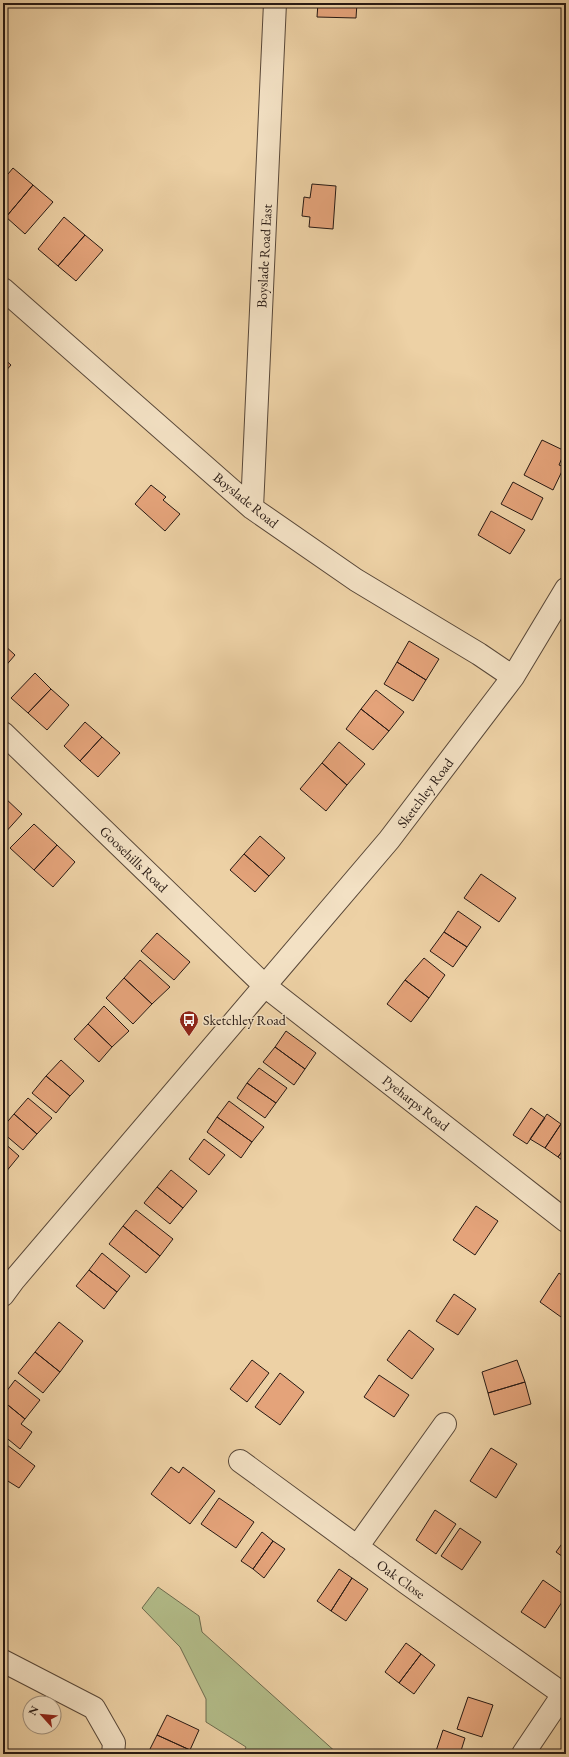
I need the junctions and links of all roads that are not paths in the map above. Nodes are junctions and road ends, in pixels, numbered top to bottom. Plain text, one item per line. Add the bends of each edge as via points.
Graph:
1 (275, 3) edge
2 (3, 289) edge
3 (252, 508) junction
4 (566, 589) edge
5 (513, 677) junction
6 (3, 733) edge
7 (265, 986) junction
8 (566, 1221) edge
9 (3, 1295) edge
10 (445, 1424) dead end
11 (240, 1461) dead end
12 (357, 1546) junction
13 (3, 1661) edge
14 (565, 1692) edge
15 (113, 1754) edge
16 (523, 1754) edge

1 - 3 street, Boyslade Road East
2 - 3 street, Boyslade Road
3 - 5 street, Boyslade Road via 356,580
4 - 5 street, Sketchley Road
5 - 7 street, Sketchley Road via 388,840
6 - 7 street, Goosehills Road
7 - 8 street, Pyeharps Road
7 - 9 street, Sketchley Road
10 - 12 street
11 - 12 street, Oak Close
12 - 14 street, Oak Close
13 - 15 street via 94,1708 114,1743
14 - 16 street

